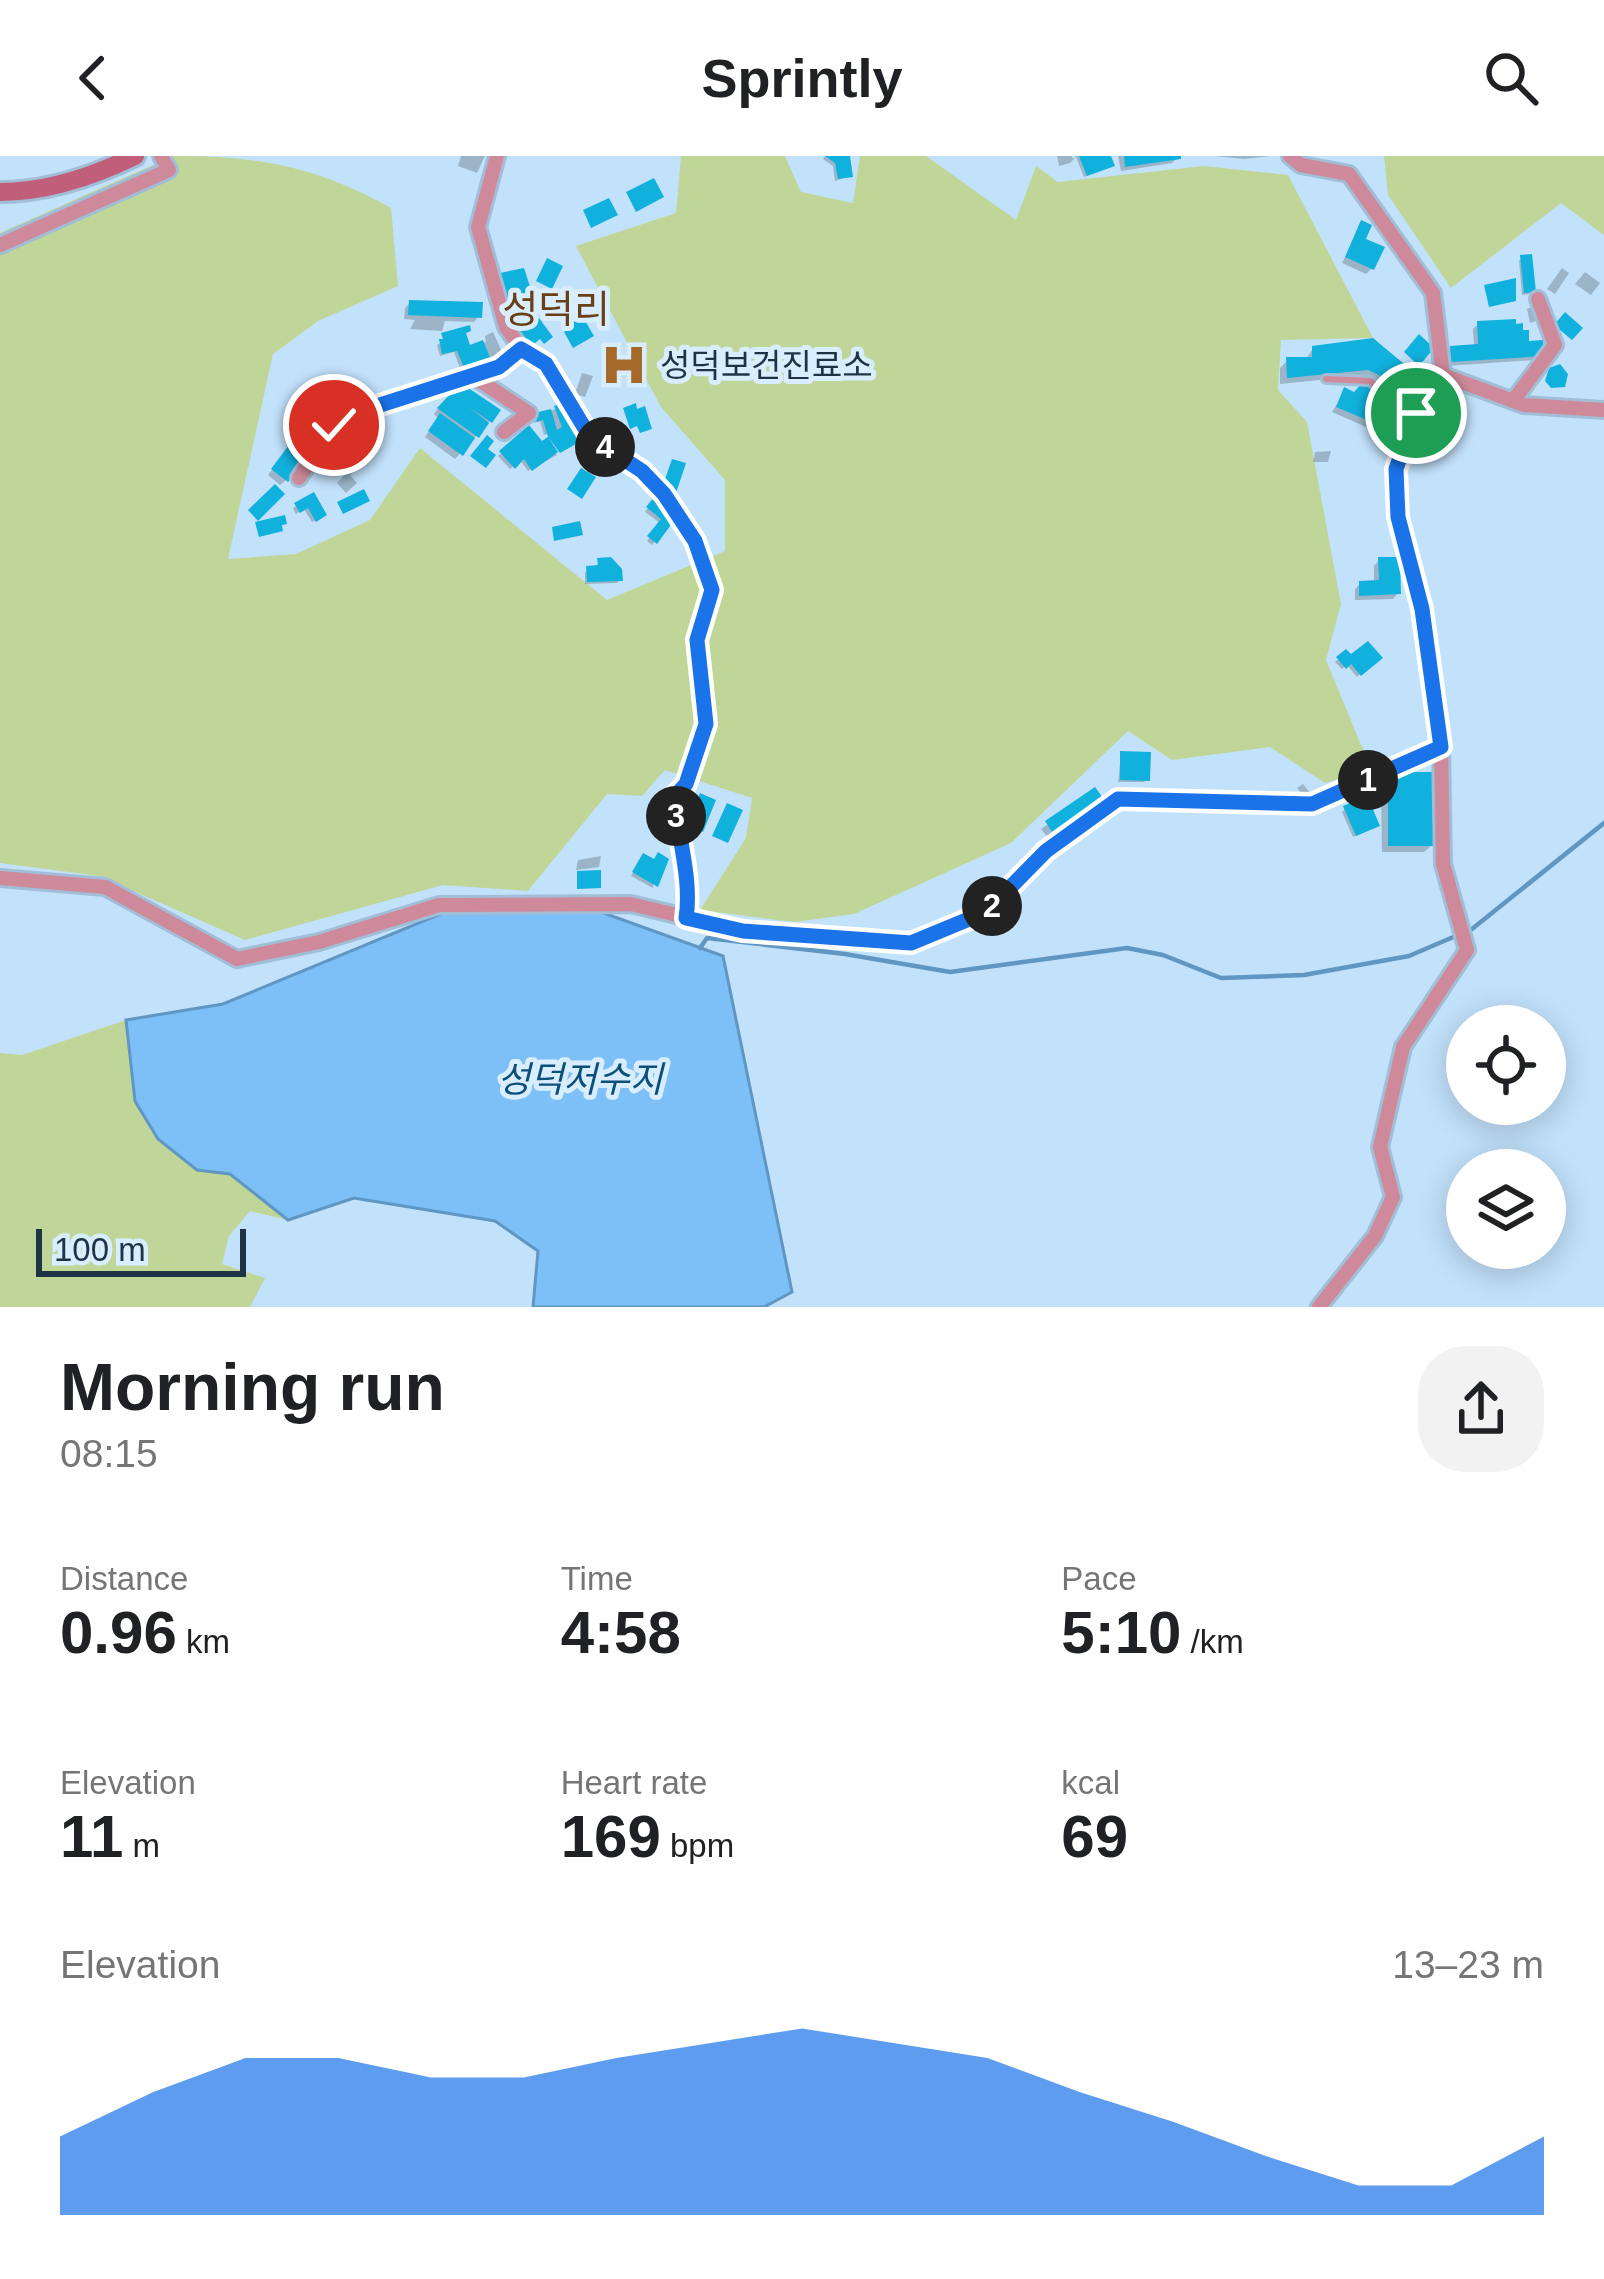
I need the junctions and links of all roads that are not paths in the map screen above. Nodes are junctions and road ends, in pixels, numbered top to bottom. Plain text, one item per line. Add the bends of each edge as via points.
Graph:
1 (135, 156) edge
2 (161, 156) edge
3 (497, 156) edge
4 (1290, 156) edge
5 (0, 192) edge
6 (0, 245) edge
7 (1538, 299) dead end
8 (521, 349) junction
9 (471, 375) junction
10 (1443, 375) junction
11 (1326, 379) dead end
12 (1513, 401) junction
13 (1604, 410) edge
14 (1416, 413) junction
15 (504, 432) dead end
16 (299, 478) dead end
17 (1441, 747) junction
18 (0, 878) edge
19 (686, 918) junction
20 (1319, 1307) edge

1 - 5 main road via 49,187
2 - 6 street via 169,170
3 - 8 street via 478,227 506,327
4 - 10 street via 1349,174 1433,293
7 - 12 street via 1555,345
8 - 9 street
8 - 19 street via 546,364 590,437 664,494 695,541 712,590 697,640 706,724 674,797 690,889
9 - 15 street via 529,413
9 - 16 street via 352,414 334,425
10 - 12 street
10 - 14 street via 1427,386
11 - 14 lane via 1370,381
12 - 13 street
14 - 17 street via 1396,469 1398,517 1422,609
17 - 19 street via 1312,804 1118,799 1046,851 986,912 911,943 743,931
17 - 20 street via 1443,864 1467,950 1403,1047 1380,1148 1393,1198 1375,1236
18 - 19 street via 105,887 237,959 439,905 631,904

